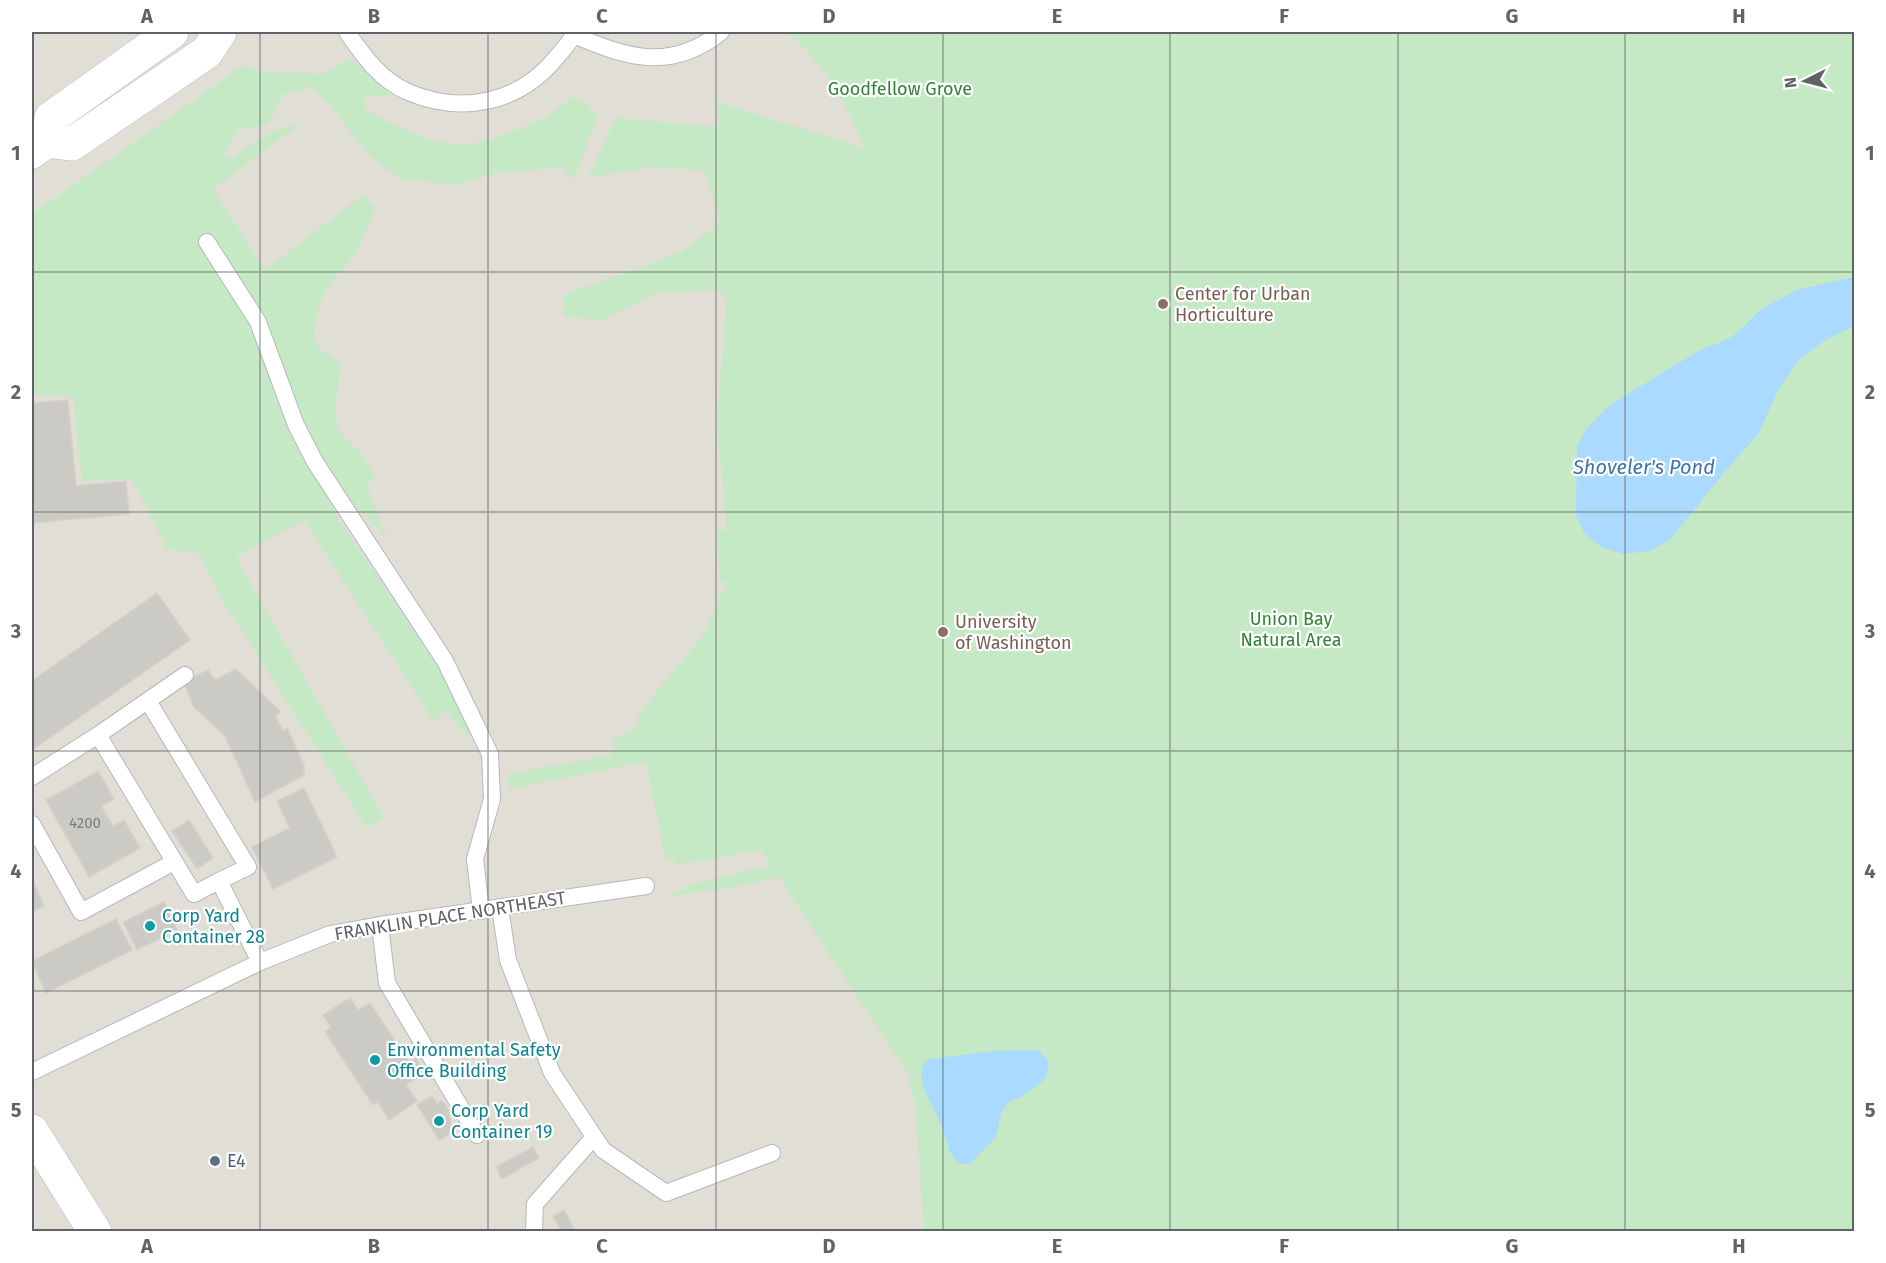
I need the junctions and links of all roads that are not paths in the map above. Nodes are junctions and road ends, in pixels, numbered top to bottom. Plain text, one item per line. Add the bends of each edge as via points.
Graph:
1 (172, 32) edge
2 (220, 32) edge
3 (347, 32) edge
4 (720, 32) edge
5 (574, 33) edge
6 (39, 146) edge
7 (207, 242) dead end
8 (185, 675) dead end
9 (148, 701) junction
10 (98, 735) junction
11 (32, 777) edge
12 (32, 824) edge
13 (174, 862) junction
14 (219, 881) junction
15 (646, 885) dead end
16 (500, 908) junction
17 (481, 911) junction
18 (380, 925) junction
19 (260, 962) junction
20 (32, 1072) edge
21 (32, 1131) edge
22 (477, 1135) dead end
23 (594, 1137) junction
24 (772, 1153) dead end
25 (95, 1232) edge
26 (534, 1232) edge

1 - 6 street via 51,118
2 - 6 street via 207,52 72,144
3 - 5 lane via 384,77 406,91 457,104 484,102 532,82
4 - 5 lane via 689,51 648,58 628,55
7 - 17 lane via 258,322 296,425 315,462 445,661 490,754 492,799 475,859
8 - 9 lane
9 - 10 lane
9 - 14 lane via 248,867
10 - 11 lane
10 - 13 lane
12 - 13 lane via 81,912
13 - 14 lane via 194,894
14 - 19 lane
15 - 16 lane, FRANKLIN PLACE NORTHEAST
16 - 17 lane, FRANKLIN PLACE NORTHEAST
16 - 23 lane via 508,960 552,1073
17 - 18 lane, FRANKLIN PLACE NORTHEAST
18 - 19 lane, FRANKLIN PLACE NORTHEAST via 330,934
18 - 22 lane via 387,983
19 - 20 lane, FRANKLIN PLACE NORTHEAST
21 - 25 street
23 - 24 lane via 603,1150 666,1193
23 - 26 lane via 535,1204

